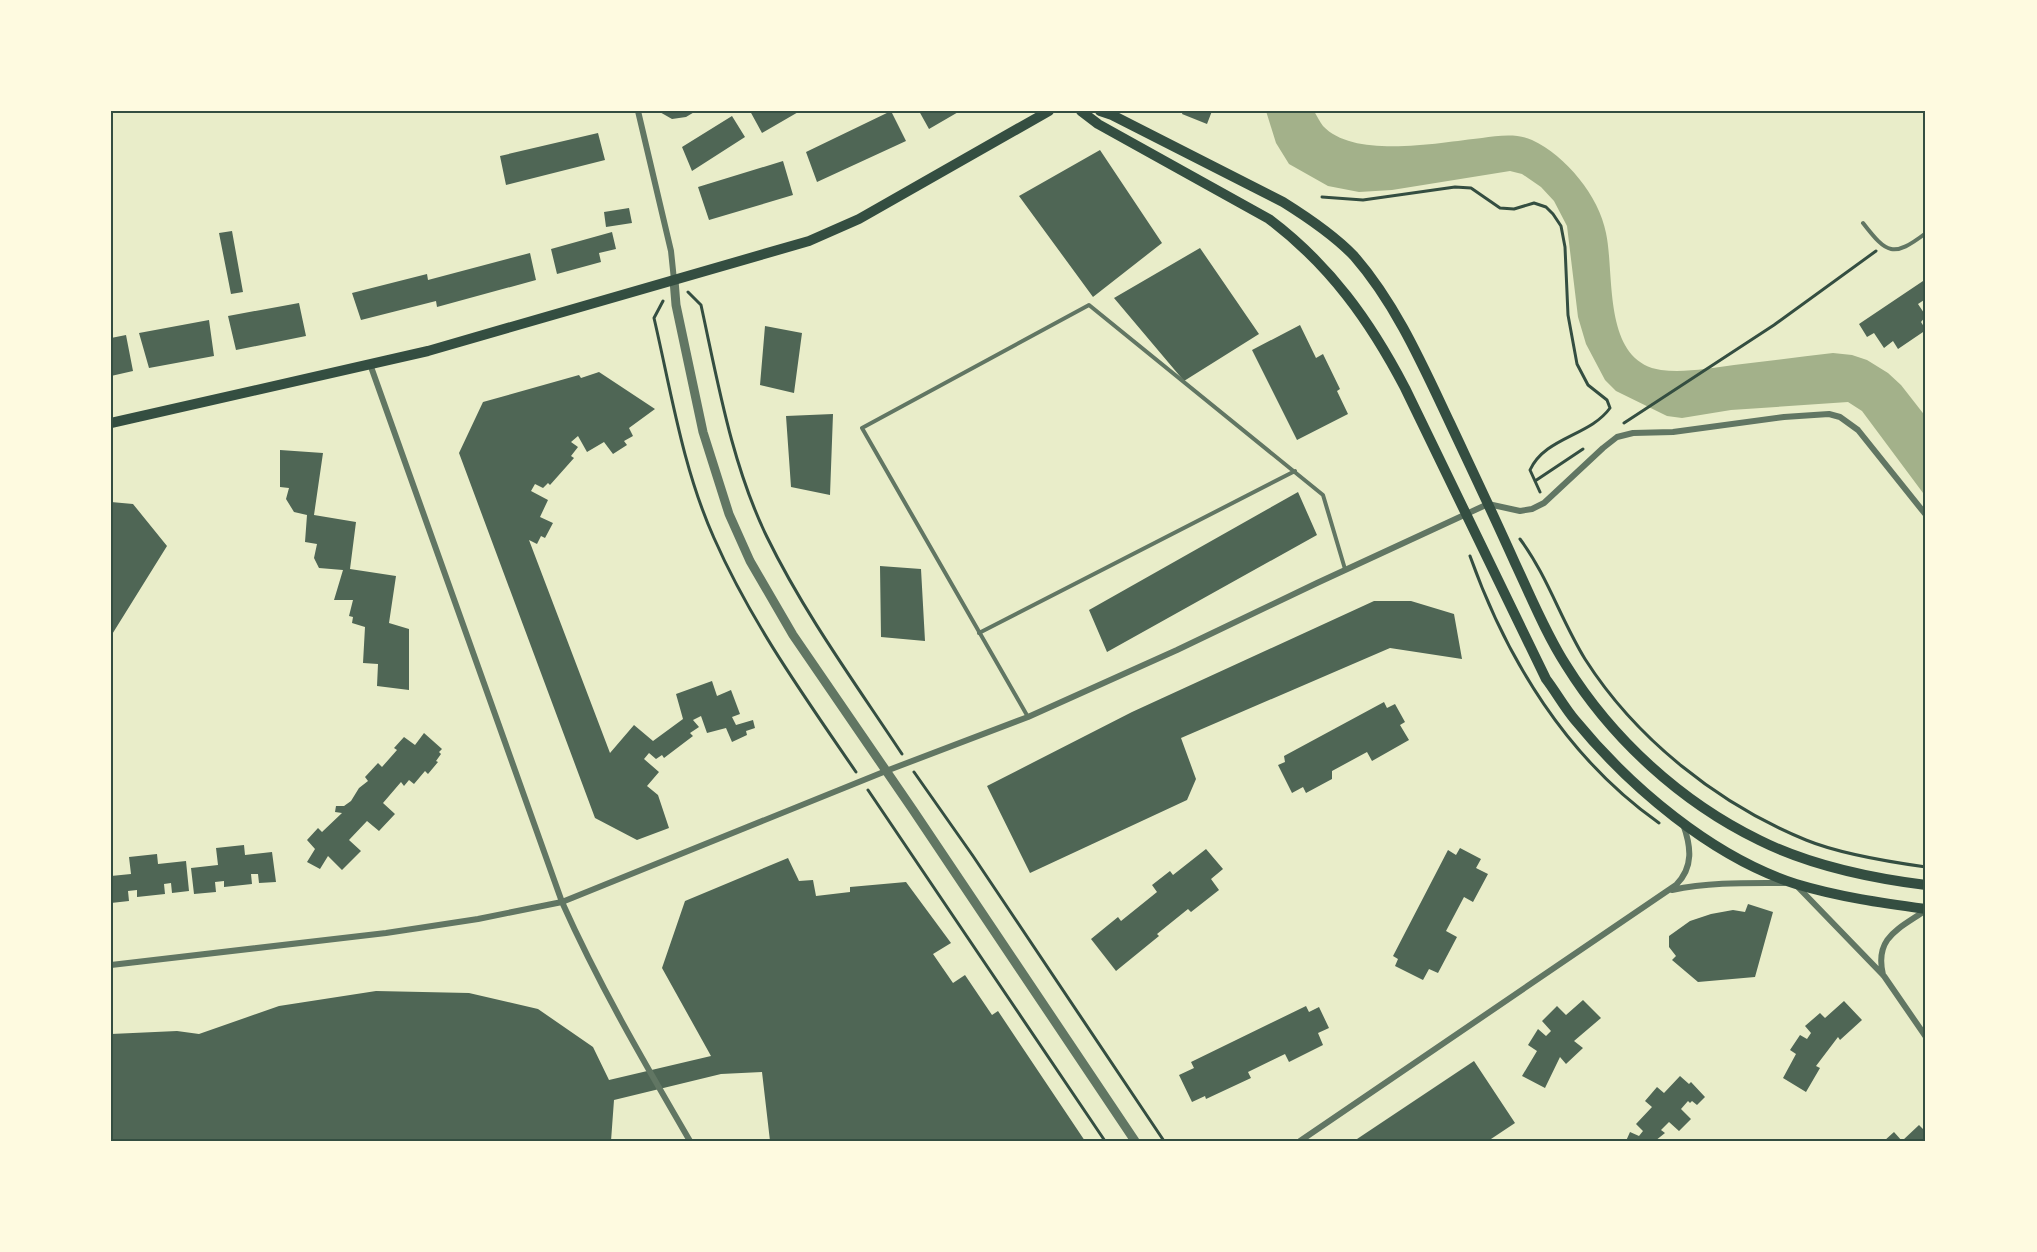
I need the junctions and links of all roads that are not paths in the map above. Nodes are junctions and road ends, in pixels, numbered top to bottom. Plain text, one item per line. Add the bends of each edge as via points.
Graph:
1 (638, 111) edge
2 (1049, 111) edge
3 (1081, 111) edge
4 (1100, 111) edge
5 (1863, 223) dead end
6 (1926, 233) edge
7 (674, 280) junction
8 (370, 364) junction
9 (111, 423) edge
10 (1295, 471) junction
11 (1488, 504) junction
12 (1466, 515) junction
13 (1926, 515) edge
14 (1345, 569) junction
15 (979, 633) junction
16 (1028, 717) junction
17 (886, 771) junction
18 (1682, 821) junction
19 (1794, 883) junction
20 (1926, 885) edge
21 (1666, 892) junction
22 (562, 902) junction
23 (1926, 910) edge
24 (111, 965) edge
25 (1884, 976) junction
26 (1926, 1037) edge
27 (690, 1141) edge
28 (1135, 1141) edge
29 (1300, 1141) edge

1 - 7 street via 671,251
2 - 7 main road via 834,231
3 - 12 main road via 1269,219 1321,264 1382,344
4 - 11 main road via 1283,202 1352,254 1378,286 1398,320
5 - 6 lane via 1882,246 1894,250 1908,247
7 - 8 main road
7 - 17 street via 704,432 729,514 778,611
8 - 9 main road
8 - 22 street
10 - 14 lane via 1323,495
10 - 15 lane
10 - 15 lane via 1089,305 862,428
11 - 12 street
11 - 13 street via 1520,511 1544,503 1617,437 1829,414 1858,430
11 - 20 main road via 1565,664 1598,711 1666,779 1723,821 1760,841 1830,866
12 - 14 street
12 - 18 main road via 1546,679 1597,746
14 - 16 street
15 - 16 lane
16 - 17 street
17 - 22 street
17 - 28 street
18 - 19 main road via 1725,851
18 - 21 street via 1689,840 1688,869
19 - 21 street via 1716,884
19 - 23 main road via 1862,901
19 - 25 street
21 - 29 street
22 - 24 street via 386,933
22 - 27 street via 613,1009
23 - 25 street via 1887,939 1879,959
25 - 26 street

